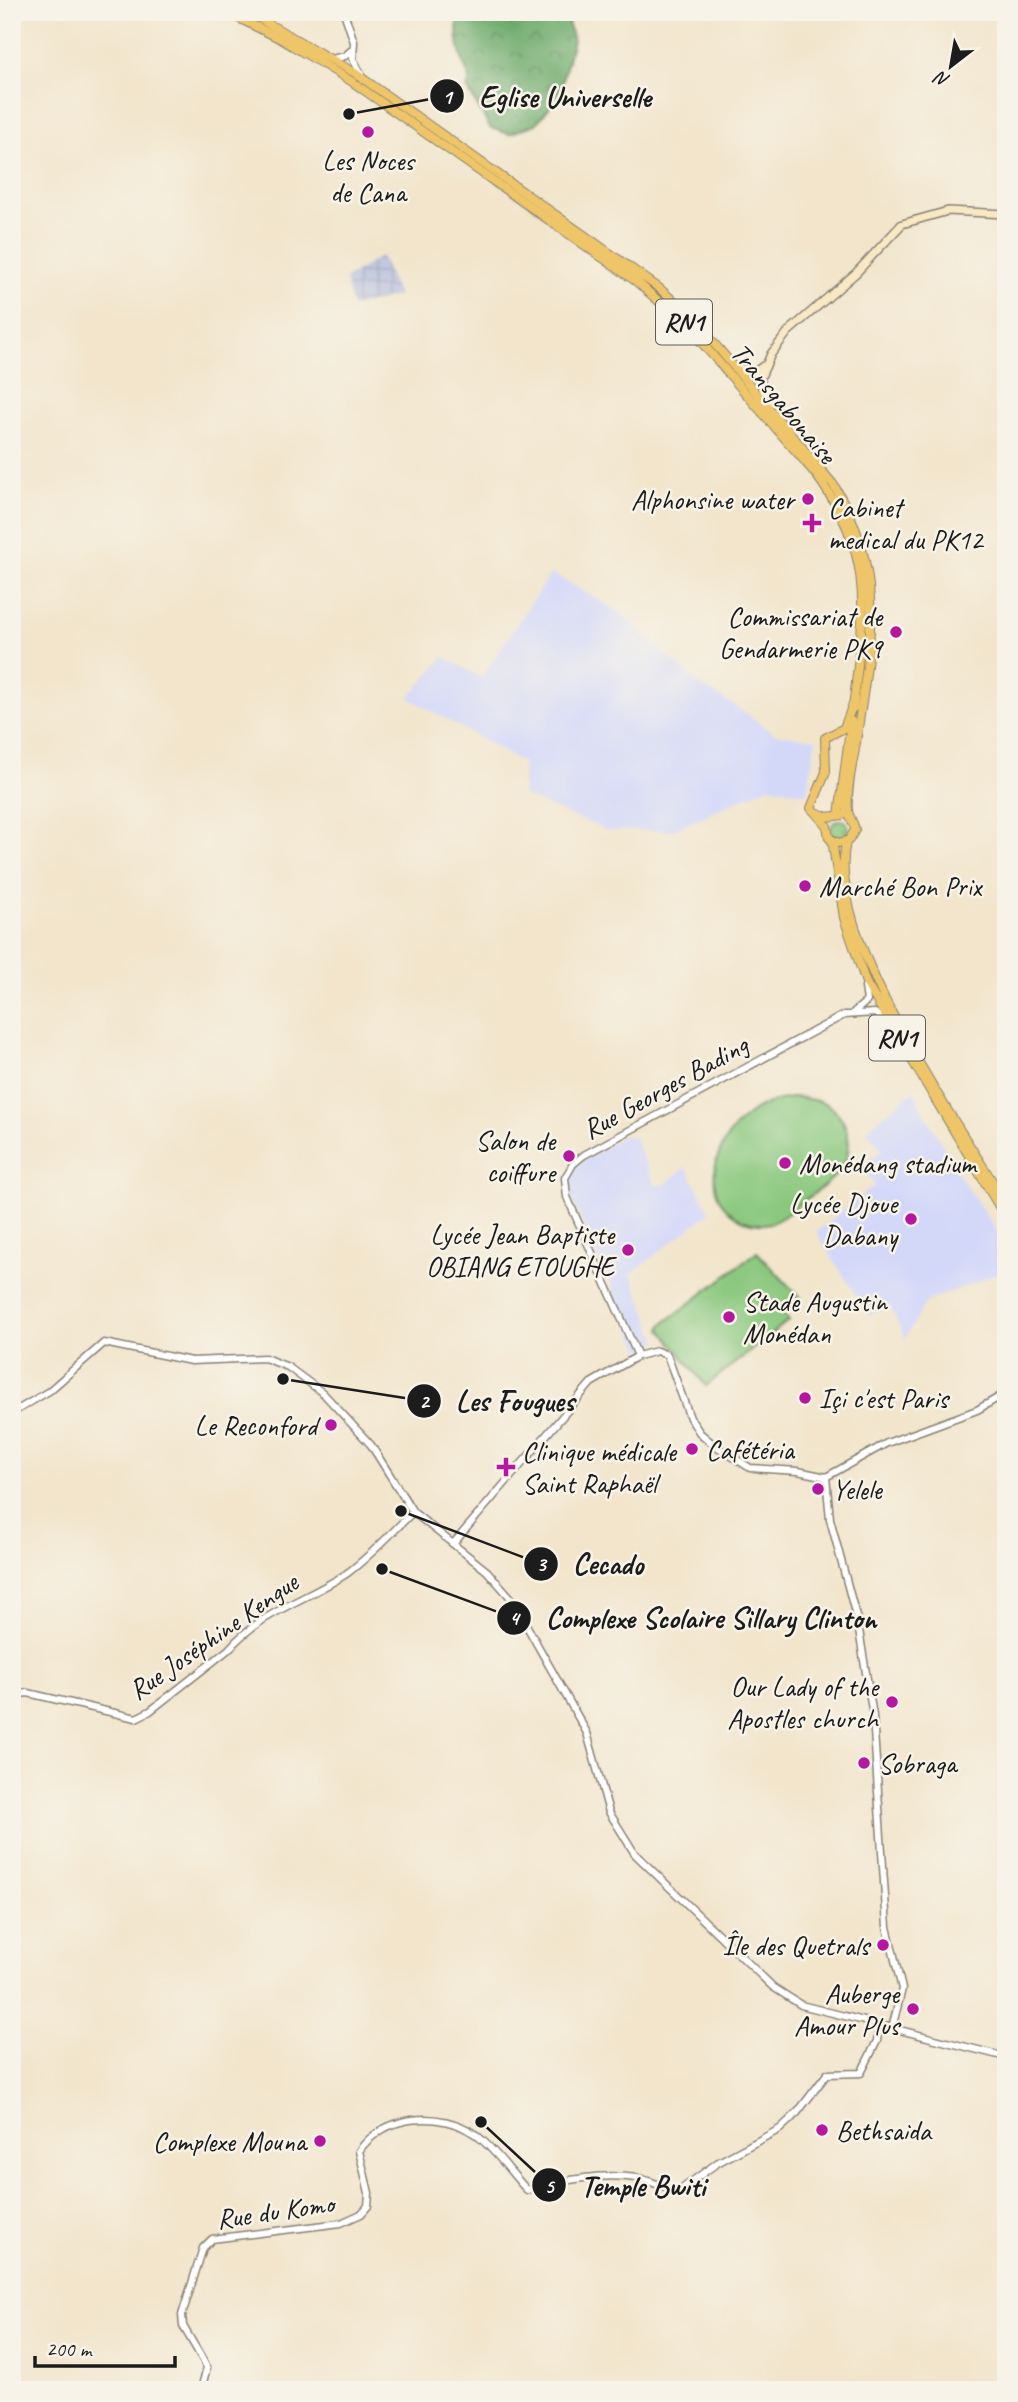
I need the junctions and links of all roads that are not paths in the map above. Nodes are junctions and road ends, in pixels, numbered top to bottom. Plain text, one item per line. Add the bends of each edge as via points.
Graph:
1 (226, 12) edge
2 (248, 12) edge
3 (344, 12) edge
4 (354, 48) junction
5 (332, 59) junction
6 (366, 81) junction
7 (1006, 214) edge
8 (766, 363) junction
9 (734, 366) junction
10 (770, 406) junction
11 (853, 704) junction
12 (812, 806) junction
13 (836, 816) junction
14 (849, 817) junction
15 (827, 826) junction
16 (832, 840) junction
17 (846, 842) junction
18 (860, 969) junction
19 (853, 1013) junction
20 (896, 1038) junction
21 (1006, 1203) edge
22 (1006, 1218) edge
23 (638, 1356) junction
24 (1006, 1393) edge
25 (12, 1413) edge
26 (826, 1477) junction
27 (413, 1511) junction
28 (453, 1544) junction
29 (12, 1695) edge
30 (879, 2026) junction
31 (892, 2028) junction
32 (1006, 2057) edge
33 (201, 2390) edge

1 - 11 highway, Transgabonaise / RN1 via 351,81 637,282 688,327 815,473 846,523 859,562 864,599
2 - 5 highway, Transgabonaise / RN1
3 - 4 street
4 - 5 street
4 - 6 street via 355,65
5 - 6 highway, Transgabonaise / RN1
6 - 9 highway, Transgabonaise / RN1 via 642,275 685,311
7 - 8 main road via 948,211 902,224 856,274 788,331
8 - 9 main road via 753,373
8 - 10 main road via 760,384
9 - 10 highway, Transgabonaise / RN1
10 - 14 highway, Transgabonaise / RN1 via 849,508 868,563 871,633
11 - 12 highway via 844,728 825,738 826,772
11 - 13 highway, Transgabonaise / RN1
12 - 13 highway via 820,816
12 - 15 highway
13 - 14 highway
13 - 15 highway, RN1
14 - 17 highway, RN1 via 855,830
15 - 16 highway, RN1
16 - 17 highway
16 - 18 highway, RN1 via 844,918
17 - 21 highway, RN1 via 849,899 871,972
18 - 19 street via 867,1001
18 - 20 highway, RN1
19 - 20 street via 877,1014
19 - 23 street, Rue Georges Bading via 613,1138 570,1167 564,1182 567,1197
20 - 22 highway, RN1
23 - 26 street via 657,1351 667,1355 695,1426 734,1460 750,1468
23 - 28 street via 590,1384
24 - 26 street via 977,1410 887,1443
25 - 27 street via 49,1391 104,1343 191,1361 265,1358 303,1377 343,1414 371,1445
26 - 31 street via 830,1519 861,1637 873,1716 887,1927 902,1989
27 - 28 street
27 - 29 street, Rue Joséphine Kengue via 348,1572 239,1637 144,1716 124,1717 28,1693
28 - 30 street via 494,1579 531,1630 591,1741 612,1818 640,1859 779,1993 808,2008
30 - 31 street
30 - 33 street, Rue du Komo via 861,2073 827,2074 784,2126 717,2163 685,2189 607,2176 527,2190 479,2137 466,2129 416,2118 384,2130 359,2151 369,2198 358,2217 280,2233 214,2238 204,2245 182,2315 207,2367
31 - 32 street

